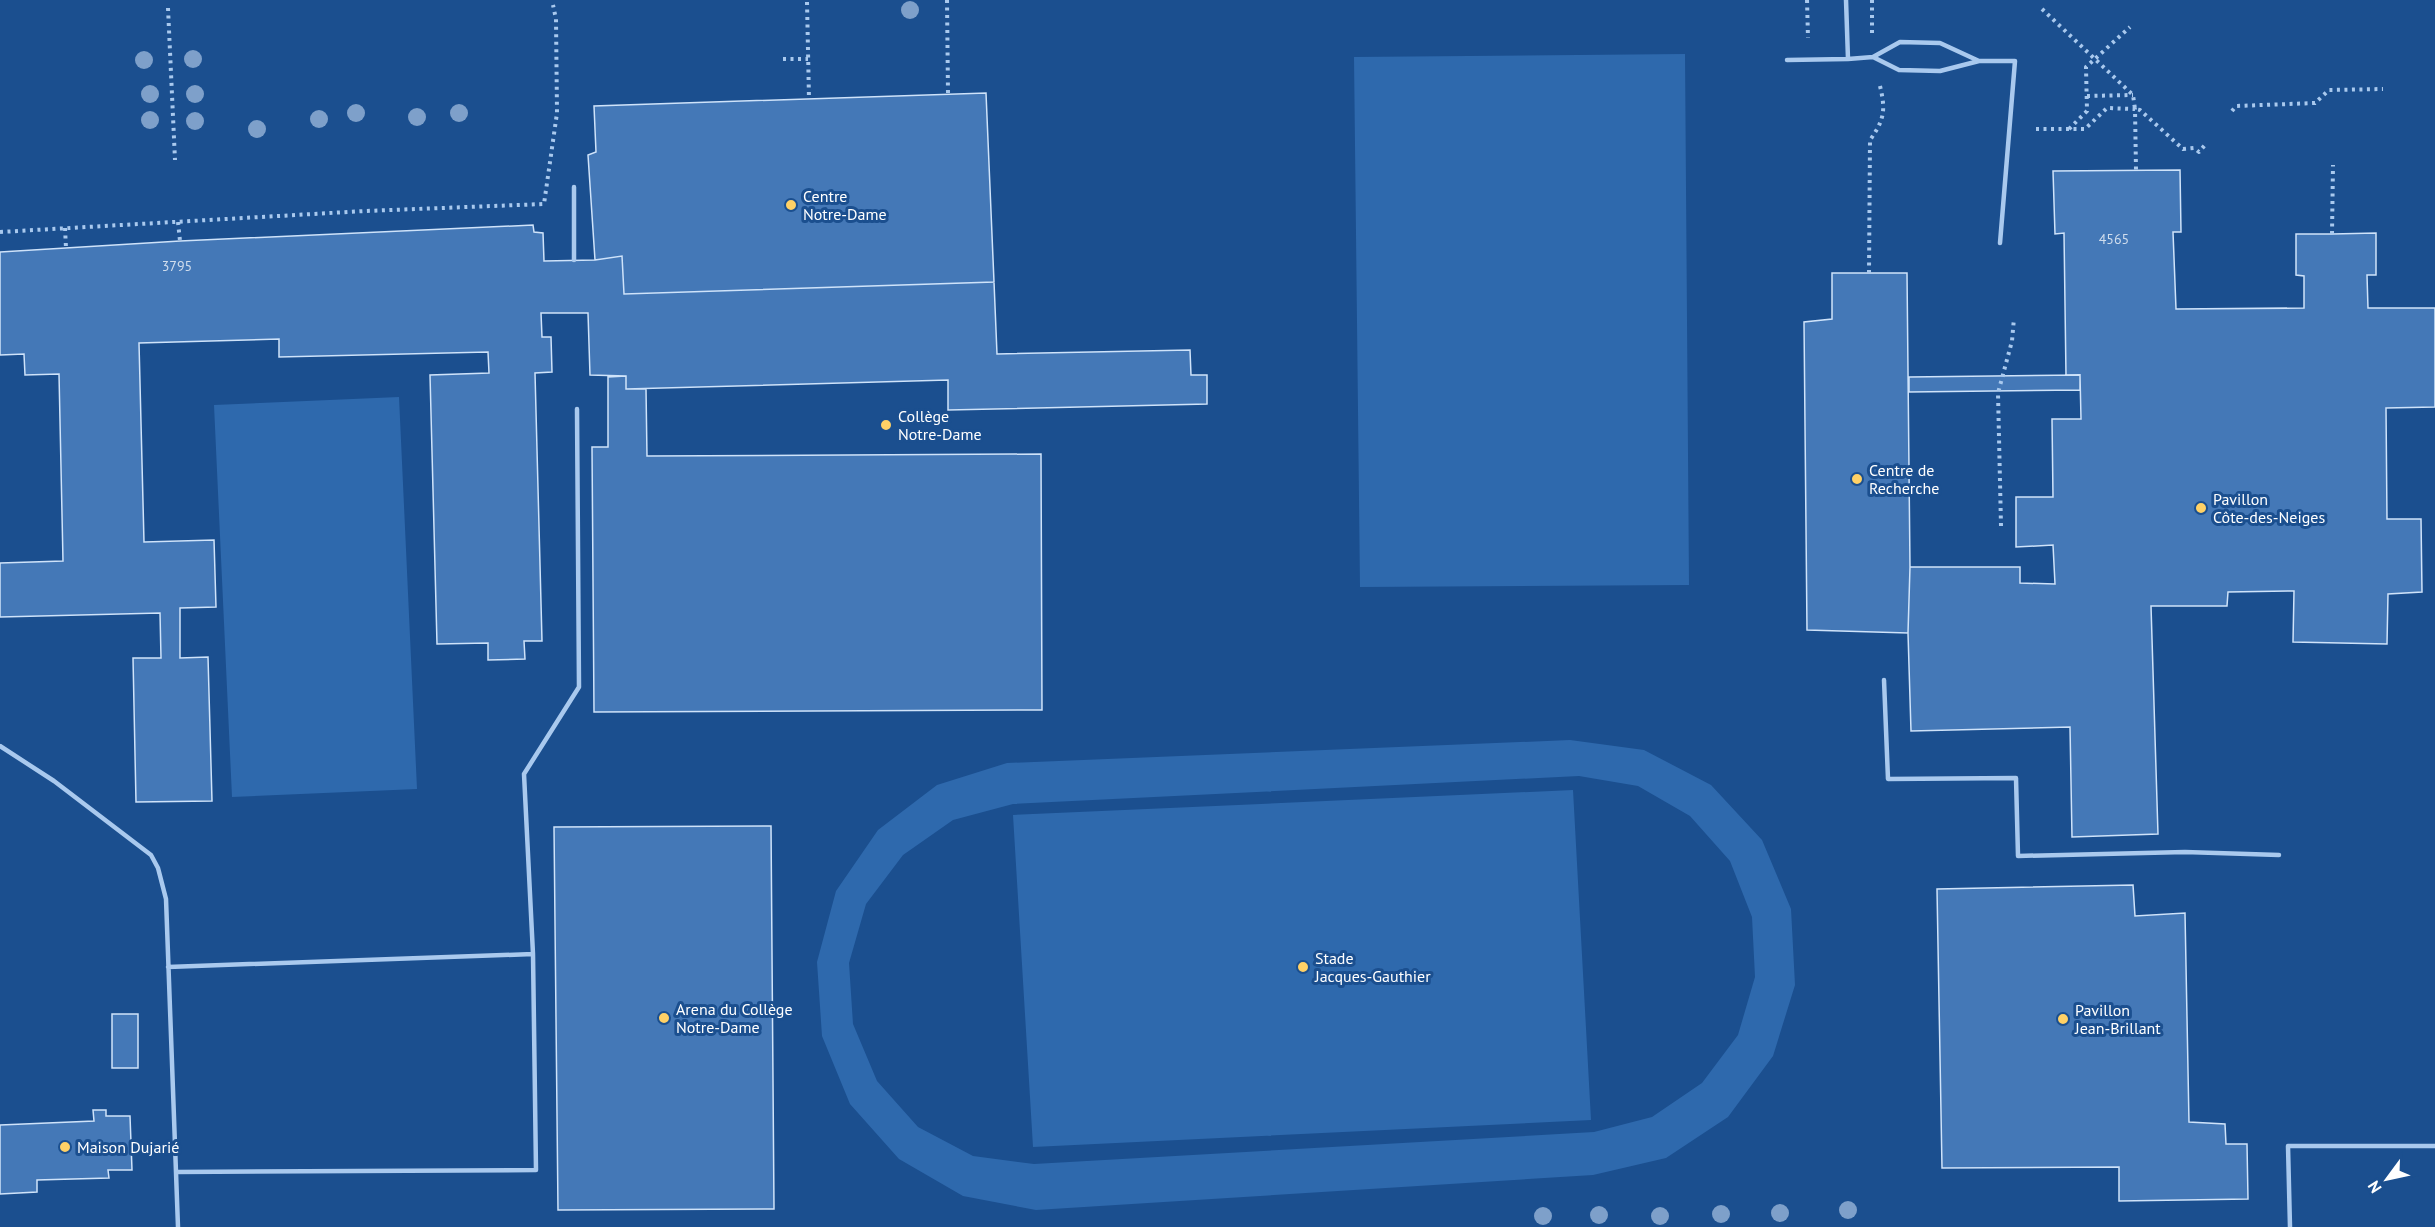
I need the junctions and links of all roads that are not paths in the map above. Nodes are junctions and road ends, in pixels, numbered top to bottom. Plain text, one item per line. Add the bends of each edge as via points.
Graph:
1 (1846, 0) edge
2 (1873, 57) junction
3 (1848, 59) junction
4 (1787, 60) dead end
5 (1979, 61) junction
6 (574, 187) dead end
7 (2000, 243) dead end
8 (574, 260) dead end
9 (577, 409) dead end
10 (1884, 680) dead end
11 (0, 746) edge
12 (2279, 855) dead end
13 (533, 954) junction
14 (168, 967) junction
15 (2435, 1146) edge
16 (176, 1172) junction
17 (178, 1227) edge
18 (2290, 1227) edge

1 - 3 lane
2 - 3 lane
2 - 5 lane via 1899,70 1940,71
2 - 5 lane via 1900,42 1940,43
3 - 4 lane
5 - 7 lane via 2015,61
6 - 8 lane
9 - 13 lane via 579,687 524,774
10 - 12 lane via 1888,779 2016,778 2018,856 2185,852
11 - 14 lane via 54,781 151,855 166,899
13 - 14 lane
13 - 16 lane via 537,1170
14 - 16 lane
15 - 18 lane via 2288,1146
16 - 17 lane

